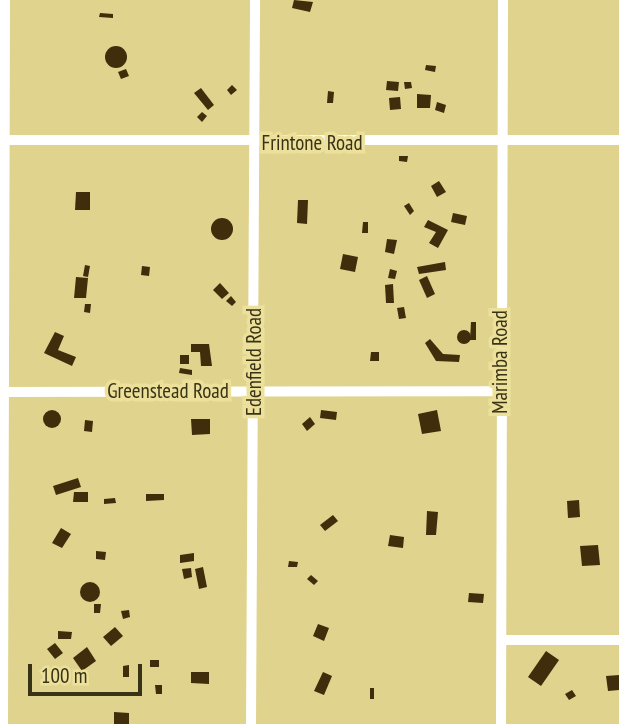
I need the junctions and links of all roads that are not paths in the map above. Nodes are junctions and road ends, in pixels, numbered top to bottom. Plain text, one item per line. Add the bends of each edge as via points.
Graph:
1 (5, 0) edge
2 (255, 0) edge
3 (503, 0) edge
4 (5, 140) junction
5 (619, 140) edge
6 (501, 141) junction
7 (254, 143) junction
8 (254, 391) junction
9 (500, 391) junction
10 (4, 392) junction
11 (2, 598) edge
12 (503, 640) junction
13 (619, 640) edge
14 (3, 724) edge
15 (251, 724) edge
16 (501, 724) edge

1 - 4 street
2 - 7 street, Edenfield Road
3 - 6 street, Marimba Road
4 - 7 street, Frintone Road
4 - 10 street
5 - 6 street, Frintone Road
6 - 7 street, Frintone Road
6 - 9 street, Marimba Road
7 - 8 street, Edenfield Road
8 - 9 street, Greenstead Road
8 - 10 street, Greenstead Road
8 - 15 street, Edenfield Road
9 - 12 street, Marimba Road
10 - 11 street
11 - 14 street
12 - 13 street
12 - 16 street, Marimba Road

